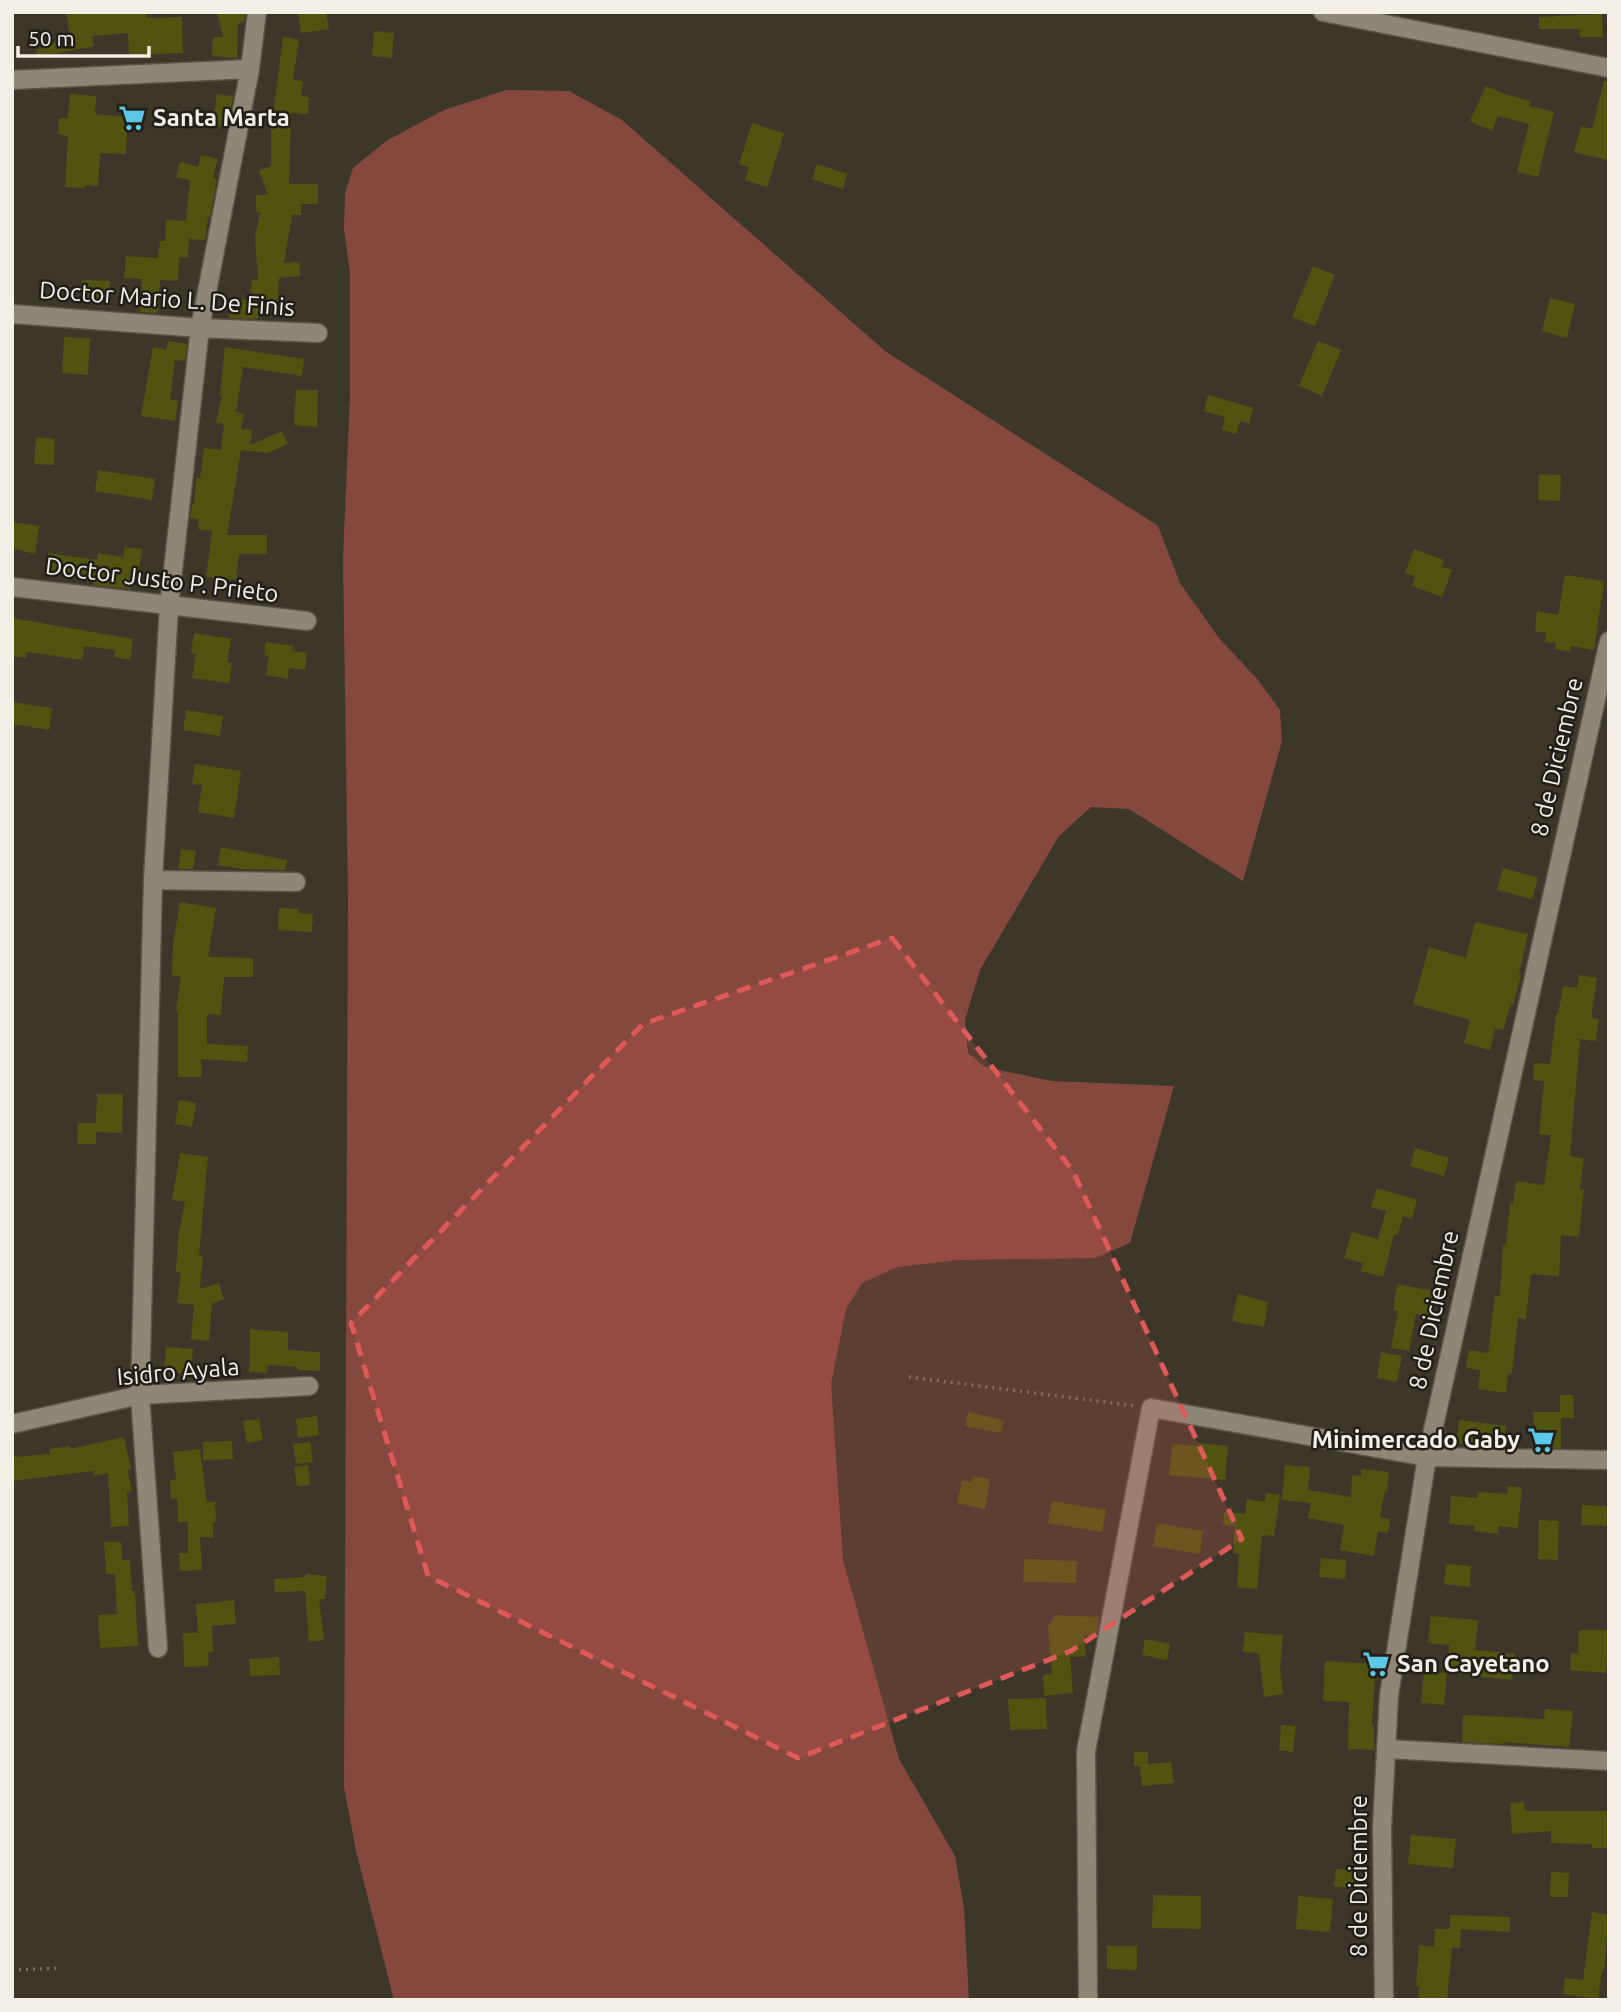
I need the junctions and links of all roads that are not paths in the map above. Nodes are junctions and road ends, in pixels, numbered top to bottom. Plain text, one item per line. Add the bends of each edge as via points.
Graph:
1 (257, 12) edge
2 (1323, 12) edge
3 (1609, 68) edge
4 (250, 69) junction
5 (12, 80) edge
6 (12, 314) edge
7 (200, 328) junction
8 (318, 333) dead end
9 (12, 587) edge
10 (169, 606) junction
11 (307, 621) dead end
12 (1609, 641) edge
13 (153, 880) junction
14 (296, 882) dead end
15 (309, 1386) dead end
16 (140, 1395) junction
17 (12, 1424) edge
18 (1427, 1457) junction
19 (1609, 1460) edge
20 (158, 1648) dead end
21 (1385, 1749) junction
22 (1609, 1761) edge
23 (1088, 2000) edge
24 (1384, 2000) edge

1 - 4 street
2 - 3 street
4 - 5 street
4 - 7 street
6 - 7 street, Doctor Mario L. De Finis
7 - 8 street, Doctor Mario L. De Finis
7 - 10 street
9 - 10 street, Doctor Justo P. Prieto
10 - 11 street, Doctor Justo P. Prieto
10 - 13 street
12 - 18 street, 8 de Diciembre
13 - 14 street
13 - 16 street
15 - 16 street, Isidro Ayala
16 - 17 street, Isidro Ayala
16 - 20 street
18 - 19 street
18 - 21 street, 8 de Diciembre via 1389,1695
18 - 23 street via 1151,1408 1086,1751
21 - 22 street
21 - 24 street, 8 de Diciembre

